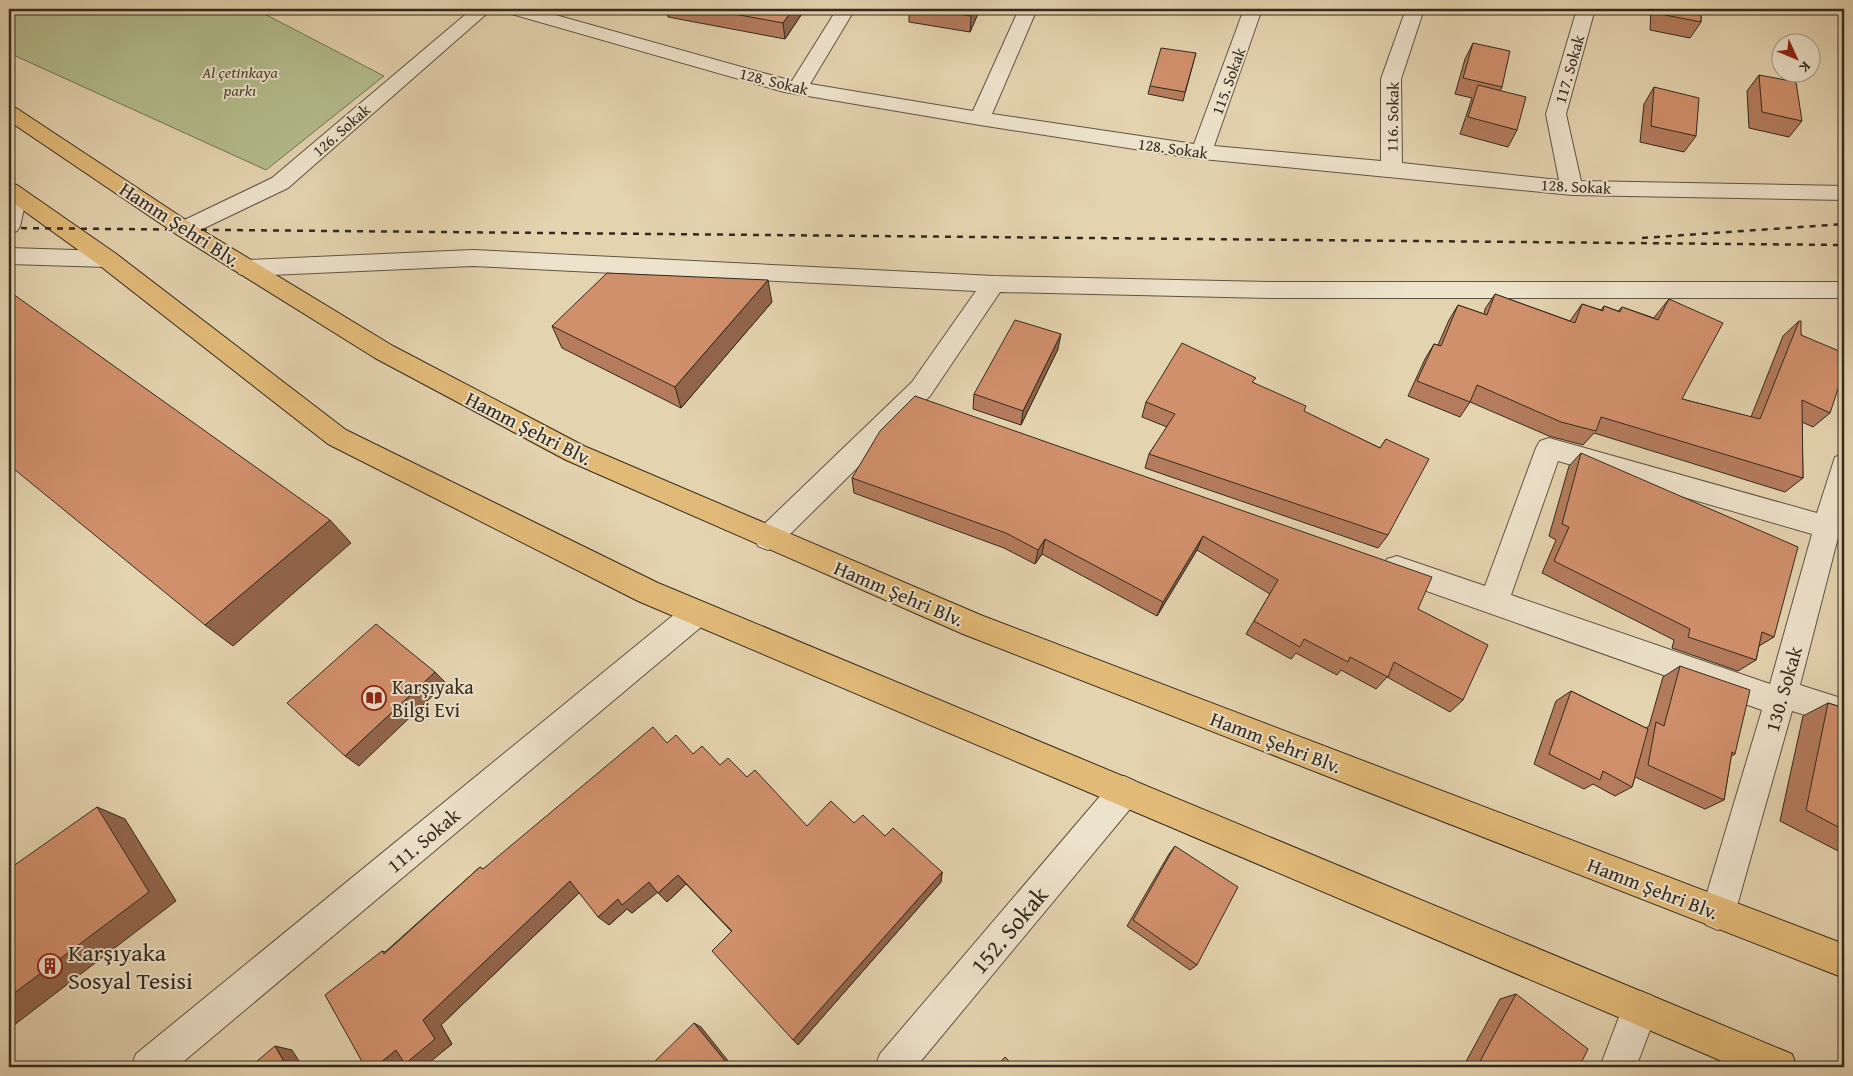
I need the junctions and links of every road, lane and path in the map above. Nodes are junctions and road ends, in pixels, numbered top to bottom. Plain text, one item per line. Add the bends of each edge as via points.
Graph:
1 (484, 9) edge
2 (515, 9) edge
3 (846, 9) edge
4 (1028, 9) edge
5 (1253, 9) edge
6 (1415, 9) edge
7 (1586, 9) edge
8 (798, 88) junction
9 (9, 112) edge
10 (980, 119) junction
11 (1202, 152) junction
12 (1392, 169) junction
13 (1572, 188) junction
14 (13, 193) edge
15 (1844, 193) edge
16 (9, 226) edge
17 (184, 229) junction
18 (9, 256) edge
19 (107, 259) junction
20 (248, 268) junction
21 (994, 284) junction
22 (1844, 290) edge
23 (911, 399) junction
24 (939, 409) edge
25 (1843, 473) edge
26 (1826, 527) junction
27 (768, 538) junction
28 (1372, 560) edge
29 (1494, 602) junction
30 (697, 613) junction
31 (1781, 698) junction
32 (1844, 713) edge
33 (1124, 792) junction
34 (1718, 913) junction
35 (1844, 961) edge
36 (1640, 1009) junction
37 (149, 1067) edge
38 (893, 1067) edge
39 (1618, 1067) edge
40 (1779, 1067) edge

1 - 17 street, 126. Sokak via 280,183
2 - 8 street, 128. Sokak
3 - 8 street
4 - 10 street
5 - 11 street, 115. Sokak
6 - 12 street, 116. Sokak via 1391,79
7 - 13 street, 117. Sokak via 1556,114
8 - 10 street, 128. Sokak
9 - 17 main road, Hamm Şehri Blv.
10 - 11 street, 128. Sokak
11 - 12 street, 128. Sokak
12 - 13 street, 128. Sokak
13 - 15 street, 128. Sokak
14 - 16 street
14 - 19 main road
17 - 20 main road, Hamm Şehri Blv.
18 - 19 street
19 - 30 main road via 337,436 648,592
20 - 21 street via 473,258
20 - 27 main road, Hamm Şehri Blv. via 384,352 575,453
21 - 22 street via 1269,290
21 - 23 street
23 - 24 street
23 - 27 street
25 - 26 street, 130. Sokak
26 - 29 street via 1549,448
26 - 31 street, 130. Sokak
27 - 34 main road, Hamm Şehri Blv. via 973,625
28 - 29 street
29 - 31 street
30 - 33 main road
30 - 37 street, 111. Sokak
31 - 32 street
31 - 34 street, 130. Sokak
33 - 36 main road
33 - 38 street, 152. Sokak
34 - 35 main road, Hamm Şehri Blv.
36 - 39 street
36 - 40 main road

